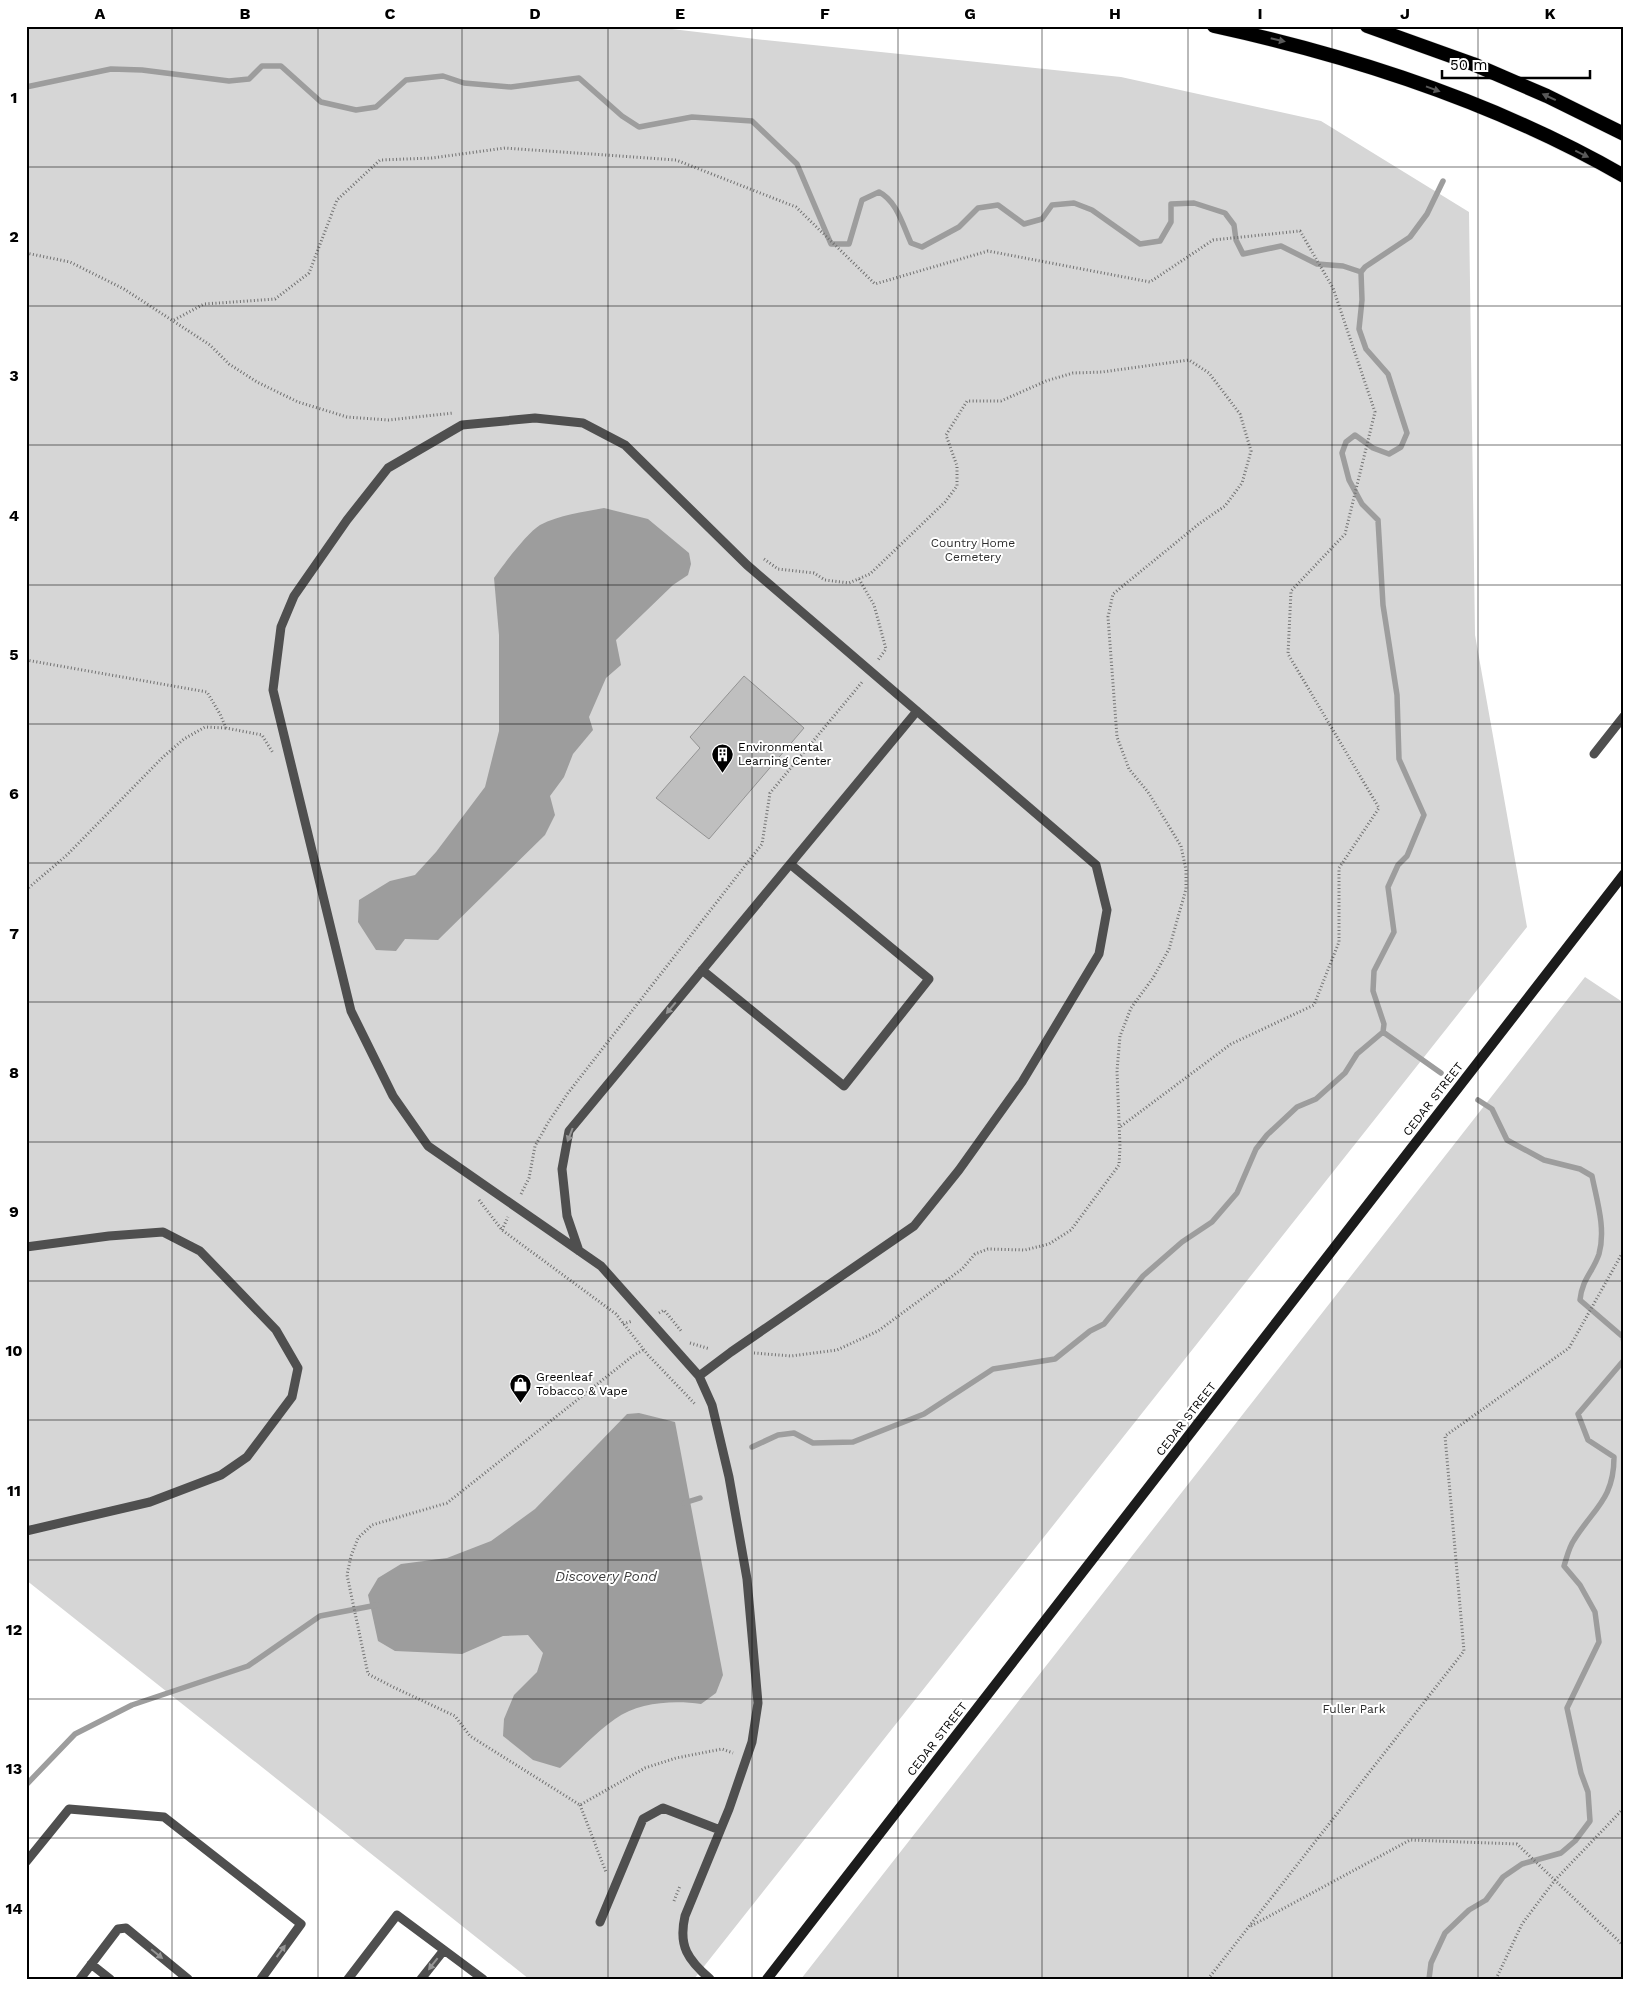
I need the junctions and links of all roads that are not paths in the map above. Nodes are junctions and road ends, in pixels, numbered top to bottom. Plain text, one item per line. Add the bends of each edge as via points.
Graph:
1 (1214, 26) edge
2 (1367, 26) edge
3 (1624, 134) edge
4 (1624, 176) edge
5 (916, 711) junction
6 (1624, 716) edge
7 (1594, 754) dead end
8 (790, 864) junction
9 (1624, 874) edge
10 (702, 970) junction
11 (26, 1247) edge
12 (579, 1251) junction
13 (699, 1376) junction
14 (26, 1531) edge
15 (720, 1830) junction
16 (26, 1862) edge
17 (600, 1922) dead end
18 (444, 1950) junction
19 (91, 1964) junction
20 (80, 1979) edge
21 (110, 1979) edge
22 (188, 1979) edge
23 (260, 1979) edge
24 (348, 1979) edge
25 (421, 1979) edge
26 (483, 1979) edge
27 (710, 1979) edge
28 (767, 1979) edge

1 -> 4 highway via 1364,64 1460,99 1527,127
3 -> 2 highway via 1473,64
5 - 8 lane
5 - 12 lane via 747,565 625,446 583,423 535,418 462,425 388,468 294,596 281,627 273,690 351,1011 393,1096 428,1146
5 - 13 lane via 1096,865 1107,910 1099,954 1022,1082 914,1226
6 - 7 lane
8 - 10 lane
8 - 10 lane via 929,979 844,1086
9 - 28 main road, CEDAR STREET
10 -> 12 lane via 570,1132 562,1169 567,1216
11 - 14 lane via 163,1232 200,1251 276,1330 298,1368 292,1397 248,1457 221,1475 150,1502
12 - 13 lane via 600,1266
13 - 15 lane via 712,1405 729,1477 747,1579 758,1695 752,1742
15 - 17 lane via 663,1808 642,1819
15 - 27 lane via 682,1929 688,1956
23 -> 16 lane via 301,1924 164,1817 69,1809
18 - 24 lane via 397,1915
18 -> 25 lane
18 - 26 lane
19 - 20 lane
19 - 21 lane
19 -> 22 lane via 118,1929 126,1928

